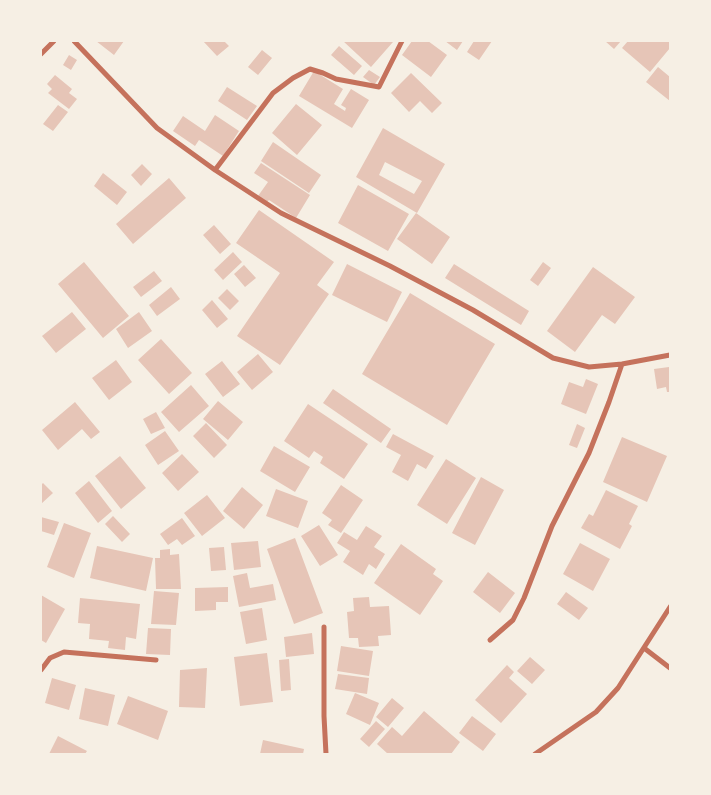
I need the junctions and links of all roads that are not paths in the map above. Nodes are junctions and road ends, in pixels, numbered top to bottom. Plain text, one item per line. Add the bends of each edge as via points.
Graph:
1 (54, 41) edge
2 (74, 41) edge
3 (402, 41) edge
4 (41, 54) edge
5 (215, 170) junction
6 (670, 355) edge
7 (622, 364) junction
8 (670, 607) edge
9 (324, 627) dead end
10 (490, 640) dead end
11 (644, 648) junction
12 (156, 660) dead end
13 (670, 668) edge
14 (41, 670) edge
15 (326, 754) edge
16 (535, 754) edge

1 - 4 street
2 - 5 street via 157,128
3 - 5 street via 379,87 336,79 310,69 293,78 273,93
5 - 7 street via 281,213 399,270 553,358 589,367
6 - 7 street
7 - 10 street via 589,453 552,526 524,598 513,620
8 - 11 street
9 - 15 street
11 - 13 street
11 - 16 street via 618,688 596,712
12 - 14 street via 64,652 50,658

